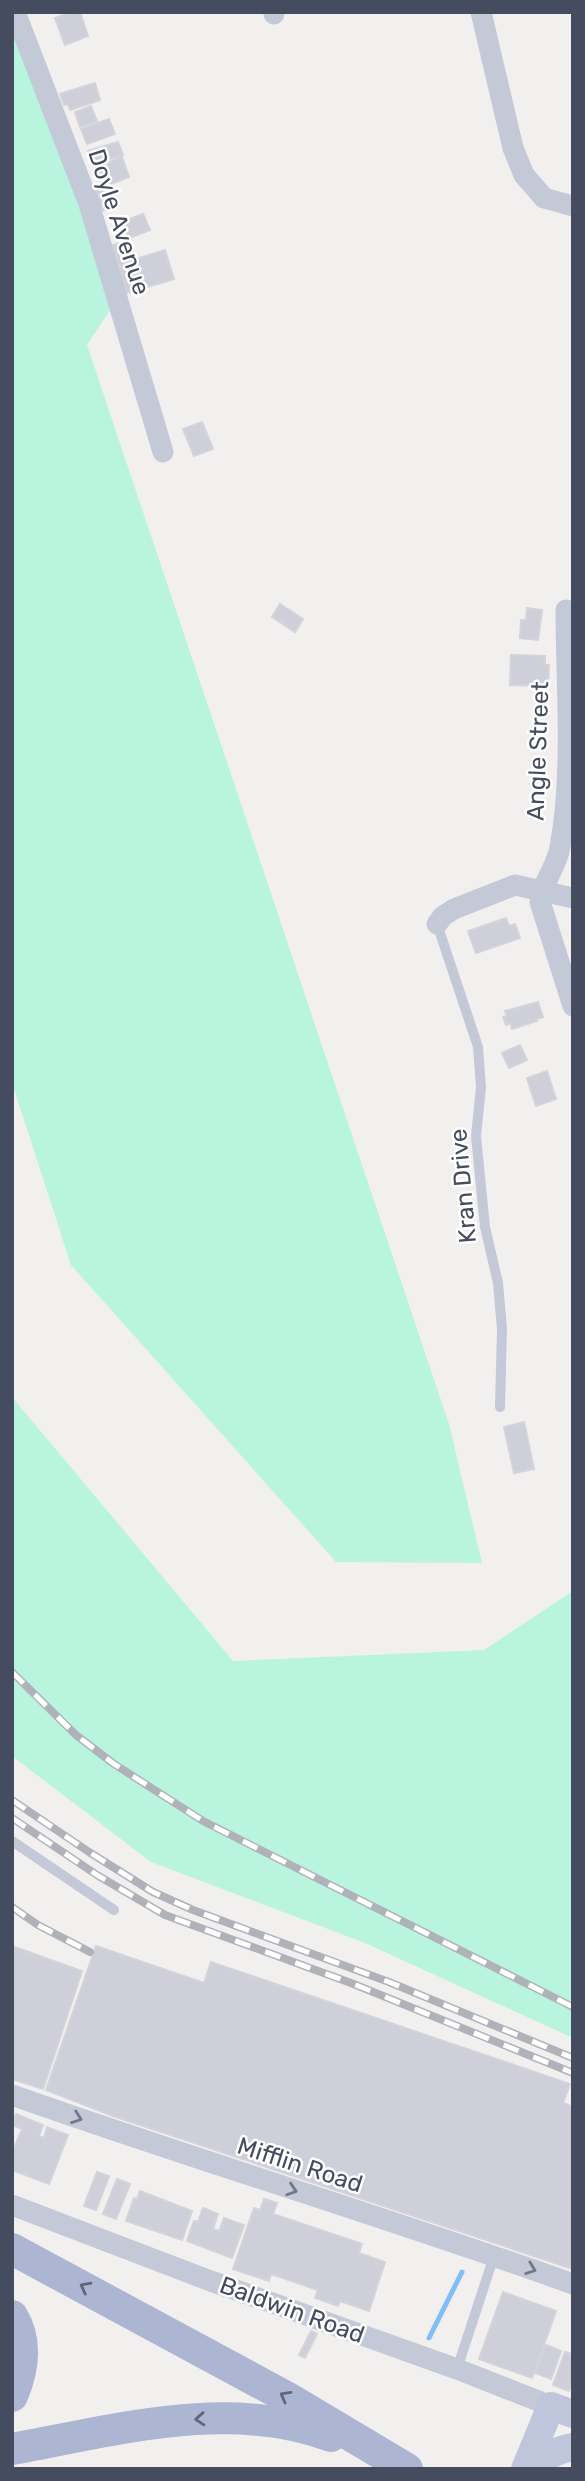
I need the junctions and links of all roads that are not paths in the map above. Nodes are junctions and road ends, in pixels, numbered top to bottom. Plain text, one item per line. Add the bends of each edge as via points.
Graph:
1 (15, 12) edge
2 (481, 12) edge
3 (566, 204) edge
4 (163, 452) dead end
5 (566, 610) dead end
6 (541, 890) junction
7 (573, 898) edge
8 (437, 925) joint
9 (573, 1006) edge
10 (499, 1407) dead end
11 (12, 1841) edge
12 (114, 1910) dead end
13 (12, 2095) edge
14 (12, 2205) edge
15 (12, 2249) edge
16 (494, 2256) junction
17 (573, 2284) edge
18 (12, 2316) edge
19 (457, 2369) junction
20 (12, 2396) edge
21 (562, 2410) edge
22 (573, 2447) edge
23 (12, 2449) edge
24 (406, 2469) edge
25 (525, 2469) edge
26 (531, 2469) edge

1 - 4 street, Doyle Avenue via 89,204
2 - 3 street via 513,148 524,175 544,198
5 - 6 street, Angle Street via 567,773 560,849
6 - 7 street
6 - 8 street via 515,885 454,909
6 - 9 street via 540,902
8 - 10 lane, Kran Drive via 478,1047 481,1087 476,1136 502,1329
11 - 12 lane
13 -> 16 street, Mifflin Road
14 - 19 street, Baldwin Road
24 -> 15 main road via 288,2398
16 -> 17 street, Mifflin Road
16 - 19 lane
18 - 20 main road via 23,2343 21,2375
19 - 21 street, Baldwin Road
21 - 25 main road
22 - 26 main road via 559,2449
24 -> 23 main road via 318,2431 250,2419 164,2422

